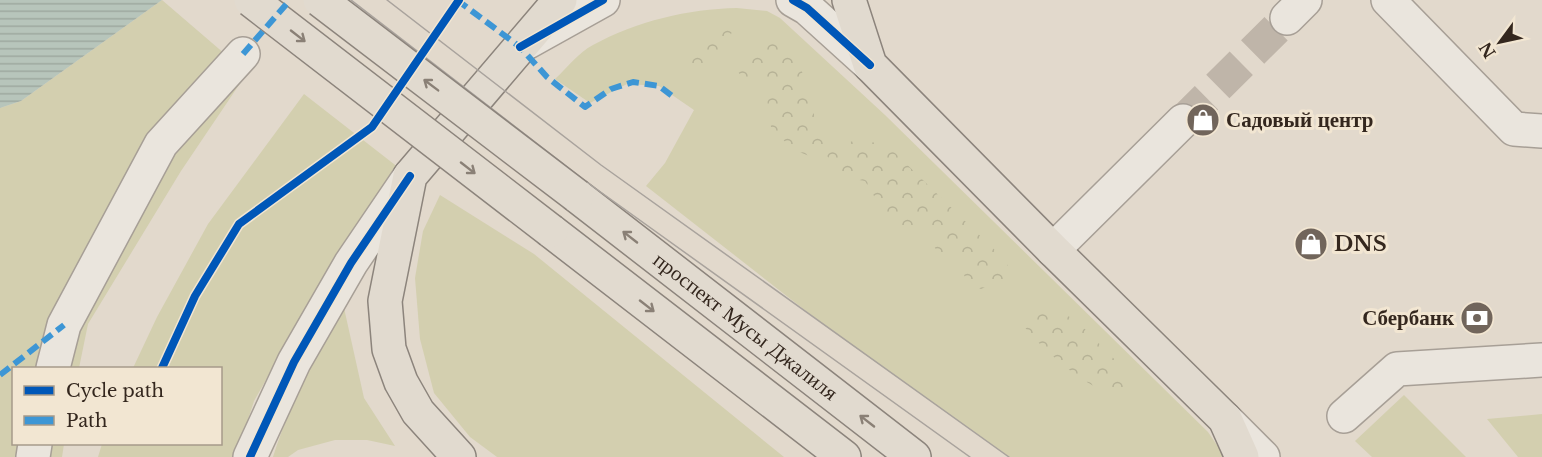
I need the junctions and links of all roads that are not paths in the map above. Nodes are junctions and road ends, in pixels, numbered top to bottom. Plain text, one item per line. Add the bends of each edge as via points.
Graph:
1 (251, 0) edge
2 (320, 0) edge
3 (560, 0) edge
4 (603, 0) edge
5 (793, 0) edge
6 (849, 0) edge
7 (1388, 0) edge
8 (520, 46) junction
9 (243, 54) dead end
10 (870, 64) junction
11 (1183, 121) tunnel mouth
12 (1542, 131) edge
13 (410, 176) junction
14 (1053, 250) junction
15 (1542, 360) edge
16 (54, 367) edge
17 (1344, 416) dead end
18 (1225, 420) junction
19 (250, 457) edge
20 (459, 457) edge
21 (844, 457) edge
22 (914, 457) edge
23 (1242, 457) edge
24 (1263, 457) edge

1 -> 21 main road, проспект Мусы Джалиля, bridge
22 -> 2 main road, проспект Мусы Джалиля, bridge
3 - 8 main road
4 - 8 street
5 - 10 street
6 - 10 main road
7 - 12 street via 1514,129
8 - 13 main road
9 - 16 street via 161,144 64,325
10 - 14 main road
11 - 14 street
13 - 19 street via 351,263 294,362
13 - 20 main road via 385,301 389,349 418,412
14 - 18 main road
15 - 17 street via 1397,369
18 - 23 main road
18 - 24 street

